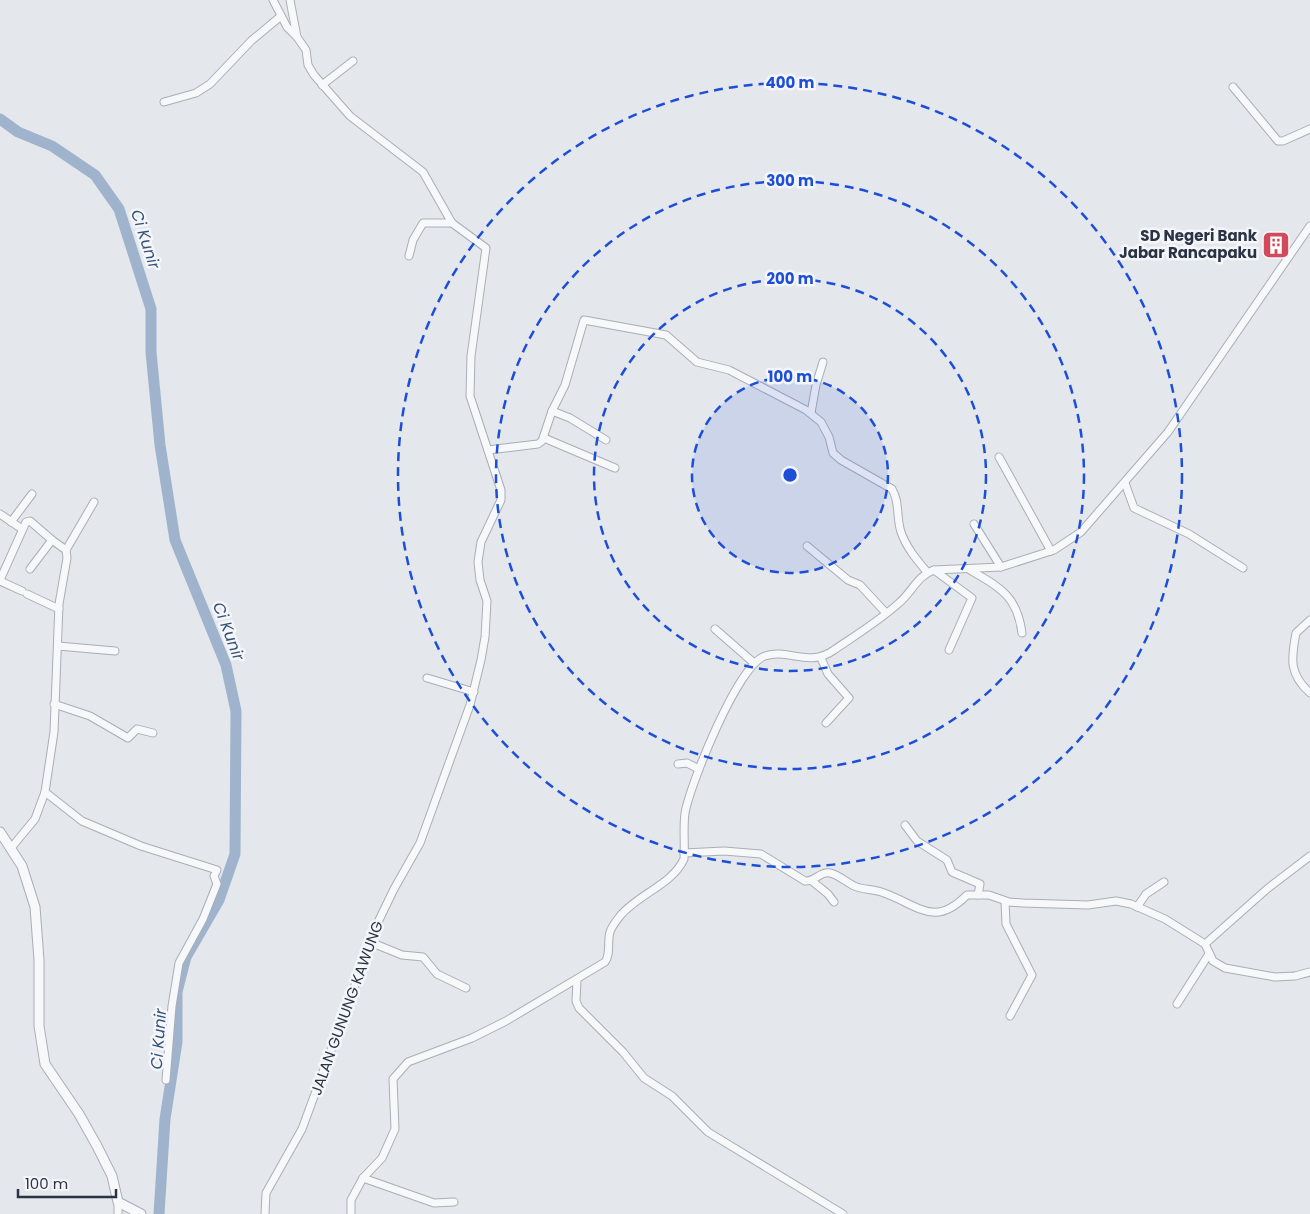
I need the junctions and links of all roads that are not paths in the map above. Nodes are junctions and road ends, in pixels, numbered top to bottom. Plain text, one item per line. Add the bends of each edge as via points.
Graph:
1 (273, 0) edge
2 (290, 0) edge
3 (281, 16) junction
4 (297, 37) junction
5 (353, 61) dead end
6 (322, 85) junction
7 (1233, 87) dead end
8 (164, 102) dead end
9 (1310, 129) edge
10 (452, 224) junction
11 (1310, 226) edge
12 (409, 256) dead end
13 (823, 362) dead end
14 (552, 410) junction
15 (811, 413) junction
16 (544, 438) junction
17 (606, 440) dead end
18 (488, 450) junction
19 (1000, 457) dead end
20 (615, 468) dead end
21 (1125, 483) junction
22 (32, 494) dead end
23 (94, 502) dead end
24 (0, 514) edge
25 (11, 522) junction
26 (974, 524) dead end
27 (22, 529) junction
28 (52, 540) junction
29 (807, 546) dead end
30 (66, 550) junction
31 (1051, 551) junction
32 (1002, 567) junction
33 (1243, 568) dead end
34 (30, 569) dead end
35 (970, 570) junction
36 (930, 571) junction
37 (0, 580) edge
38 (59, 609) junction
39 (886, 613) junction
40 (1310, 620) edge
41 (715, 629) dead end
42 (1022, 634) dead end
43 (58, 646) junction
44 (949, 650) dead end
45 (114, 651) dead end
46 (822, 658) junction
47 (754, 663) junction
48 (427, 678) dead end
49 (474, 692) junction
50 (1310, 693) edge
51 (54, 704) junction
52 (826, 723) dead end
53 (153, 733) dead end
54 (678, 764) dead end
55 (699, 769) junction
56 (45, 792) junction
57 (905, 825) dead end
58 (0, 832) edge
59 (11, 848) junction
60 (684, 853) junction
61 (1310, 856) edge
62 (812, 881) junction
63 (1164, 882) dead end
64 (978, 895) junction
65 (1005, 901) junction
66 (834, 902) dead end
67 (1136, 907) junction
68 (370, 942) junction
69 (1205, 944) junction
70 (1209, 954) junction
71 (1310, 972) edge
72 (577, 980) junction
73 (466, 988) dead end
74 (1178, 1004) dead end
75 (1010, 1016) dead end
76 (166, 1080) dead end
77 (363, 1178) junction
78 (118, 1202) junction
79 (454, 1202) dead end
80 (118, 1214) edge
81 (141, 1214) edge
82 (265, 1214) edge
83 (351, 1214) edge
84 (843, 1214) edge

1 - 3 street
2 - 4 street
3 - 4 street via 288,30
3 - 8 street via 251,41 210,84 196,93
4 - 6 street via 306,50 308,65
5 - 6 street
6 - 10 street via 350,116 423,172
7 - 9 street via 1276,140 1283,141
10 - 12 street via 423,223 413,240
10 - 18 street, JALAN GUNUNG KAWUNG via 486,248 469,376 470,396
11 - 21 street via 1177,420
13 - 15 street
14 - 15 street via 578,348 581,325 587,320 666,335 696,362 729,370
14 - 16 street
14 - 17 street
15 - 36 street via 825,429 833,453 896,494 901,531 909,548
16 - 18 street via 538,444
16 - 20 street
18 - 49 street, JALAN GUNUNG KAWUNG via 501,490 501,500 486,529 478,562 487,616
19 - 31 street
21 - 31 street via 1081,532
21 - 33 street via 1134,508 1189,534
22 - 25 street
23 - 30 street
24 - 25 street
25 - 27 street
26 - 32 street
27 - 28 street via 30,521
27 - 37 street
28 - 30 street
28 - 34 street
29 - 39 street via 848,580 860,585
30 - 38 street
31 - 32 street
32 - 35 street
35 - 36 street
35 - 42 street via 1009,596 1017,610
36 - 39 street
36 - 44 street via 972,598
37 - 38 street
38 - 43 street
39 - 46 street
40 - 50 street via 1296,633 1293,665 1298,682
41 - 47 street
43 - 45 street
43 - 51 street
46 - 47 street via 766,655
46 - 52 street via 828,674 848,698
47 - 55 street via 728,703
48 - 49 street
49 - 68 street, JALAN GUNUNG KAWUNG via 420,843
51 - 53 street via 90,716 128,738 137,729
51 - 56 street via 54,732
54 - 55 street via 687,763
55 - 60 street via 685,812
56 - 59 street via 35,819
56 - 76 street via 82,821 141,846 217,870 212,896 179,963
57 - 64 street via 917,841 947,860 951,871 980,884
58 - 59 street
59 - 78 street via 30,884 35,908 39,1026 44,1064 97,1146 112,1176
60 - 62 street via 724,851 761,854 803,880
60 - 72 street via 682,864 633,902 615,923 610,930 605,962
61 - 69 street
62 - 64 street via 824,873 830,874 930,913 948,911 967,895
62 - 66 street
63 - 67 street via 1147,893
64 - 65 street
65 - 67 street via 1088,905 1116,901
65 - 75 street via 1006,924 1032,975
67 - 69 street via 1165,919
68 - 73 street via 402,955 423,958 438,974
68 - 82 street, JALAN GUNUNG KAWUNG via 305,1120 266,1193
69 - 70 street
70 - 71 street via 1220,967 1256,974 1290,977
70 - 74 street
72 - 77 street via 506,1021 460,1043 408,1062 393,1079 394,1129 382,1158
72 - 84 street via 576,1002 579,1008 648,1082 672,1096 713,1136
77 - 79 street via 434,1203
77 - 83 street via 351,1200
78 - 80 street
78 - 81 street

